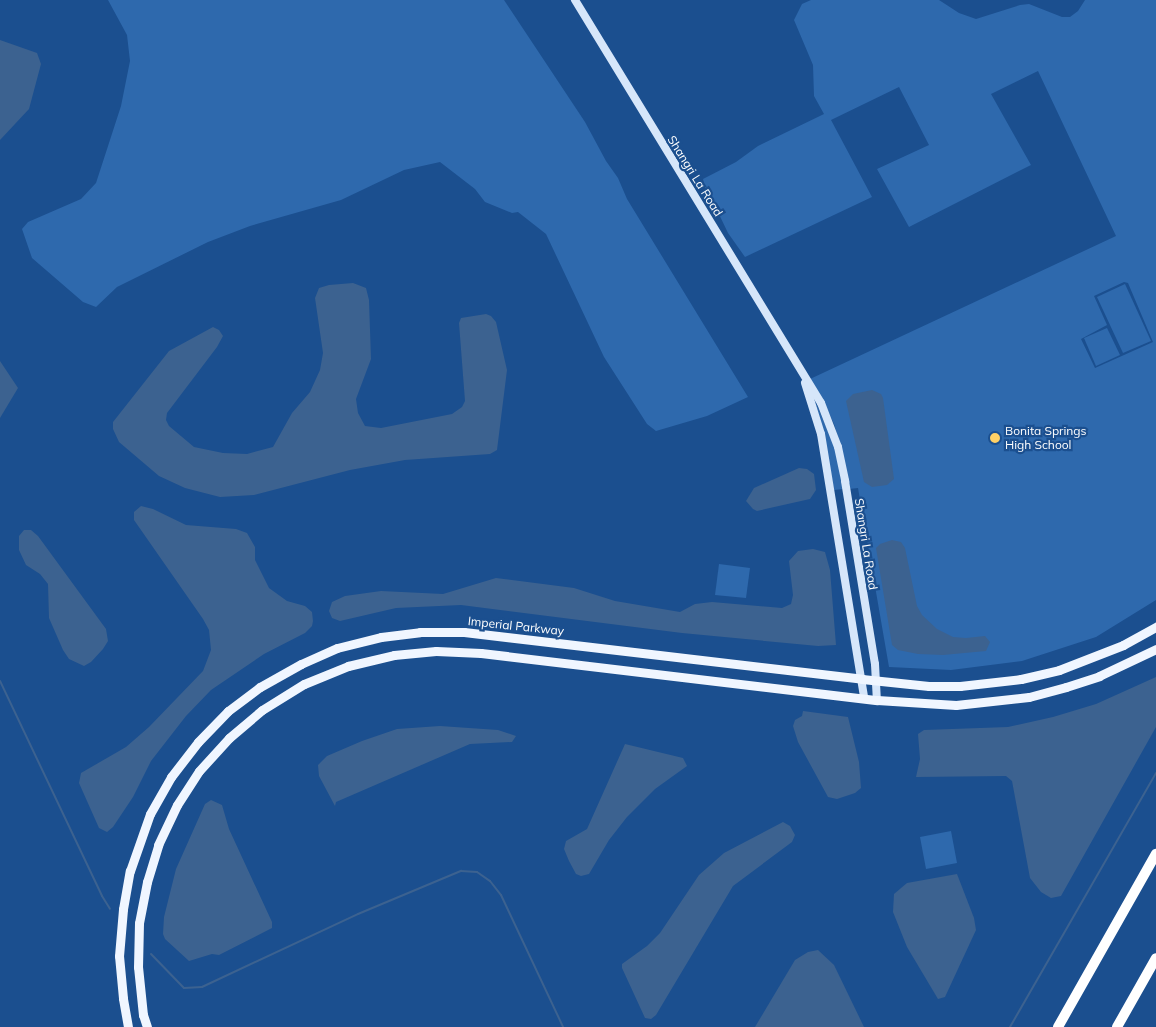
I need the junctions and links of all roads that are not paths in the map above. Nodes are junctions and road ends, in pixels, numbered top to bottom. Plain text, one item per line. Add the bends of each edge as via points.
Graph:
1 (575, 0) edge
2 (796, 362) junction
3 (1156, 627) edge
4 (1156, 649) edge
5 (862, 679) junction
6 (876, 680) junction
7 (864, 698) junction
8 (877, 700) junction
9 (1156, 854) edge
10 (1156, 958) edge
11 (128, 1027) edge
12 (147, 1027) edge
13 (1058, 1027) edge
14 (1117, 1027) edge

1 - 2 street, Shangri La Road
2 - 5 street, Shangri La Road via 814,406 821,434
2 - 6 street, Shangri La Road via 821,403 838,447 876,664
3 - 6 main road, Imperial Parkway via 1092,658 1059,670 1021,678 960,686
4 - 8 main road via 1099,676 1029,697 956,705
5 - 6 main road, Imperial Parkway
5 - 7 street, Shangri La Road
5 - 11 main road, Imperial Parkway via 464,632 420,632 381,637 337,648 301,664 260,687 228,711 171,777 150,814 130,871 123,909 119,956
6 - 8 street, Shangri La Road
7 - 8 main road
7 - 12 main road via 527,658 436,651 394,655 348,666 304,684 262,710 229,738 177,804 158,845 139,923 138,967
9 - 13 highway
10 - 14 highway

